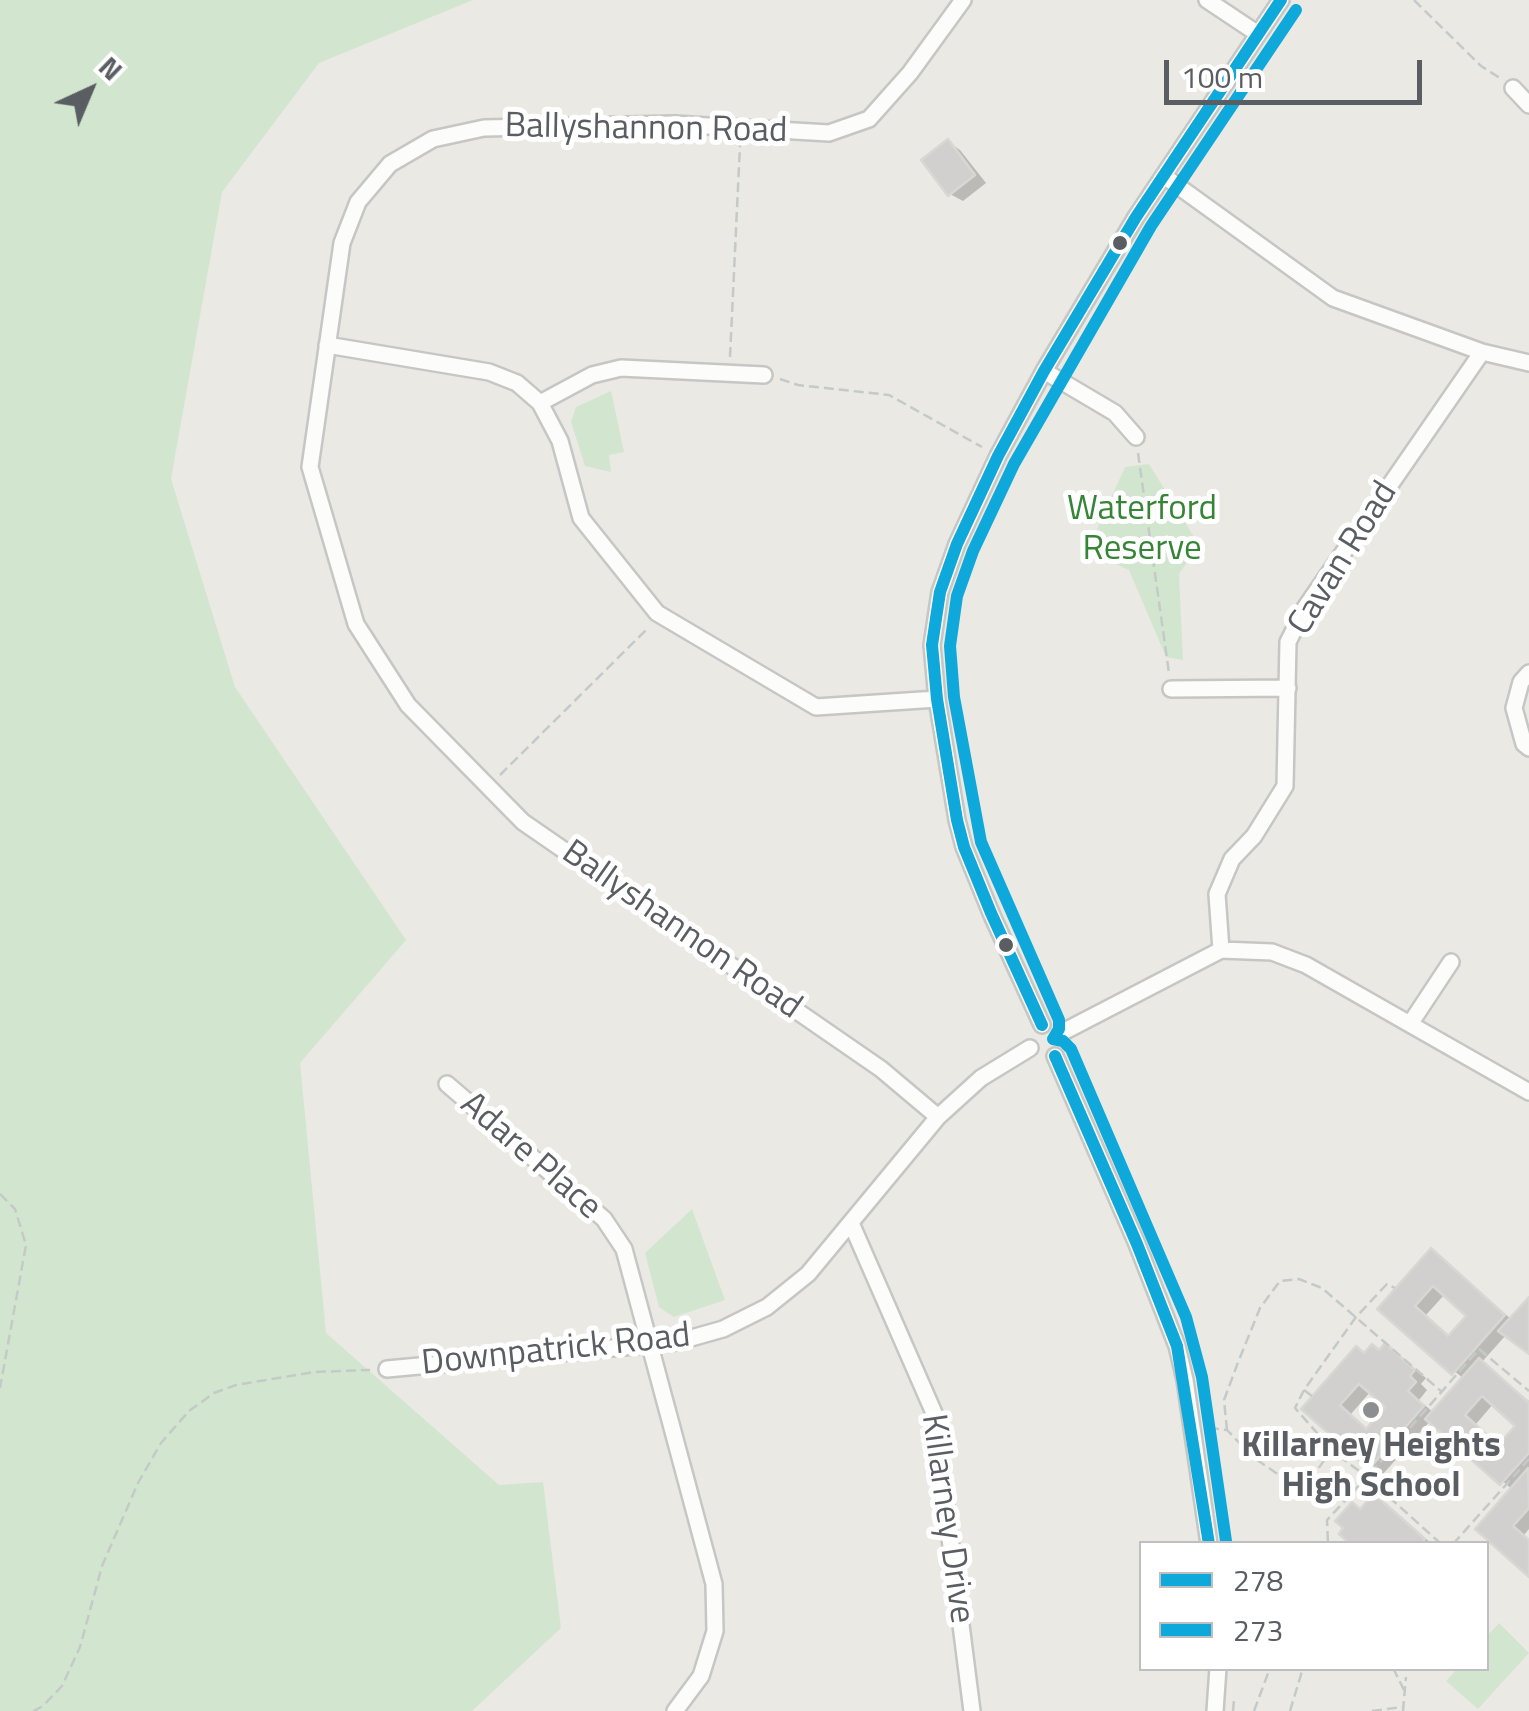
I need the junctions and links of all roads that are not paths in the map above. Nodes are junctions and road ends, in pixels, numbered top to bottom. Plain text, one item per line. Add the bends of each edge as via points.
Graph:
1 (963, 0) edge
2 (1206, 0) edge
3 (1281, 0) edge
4 (1258, 34) junction
5 (1513, 88) road end
6 (1529, 105) edge
7 (1164, 176) junction
8 (327, 345) junction
9 (1482, 352) junction
10 (1529, 363) edge
11 (1044, 372) junction
12 (764, 375) road end
13 (540, 403) junction
14 (1136, 437) road end
15 (1529, 672) edge
16 (1288, 688) junction
17 (1171, 689) road end
18 (937, 699) junction
19 (1529, 748) edge
20 (1221, 950) junction
21 (1451, 962) dead end
22 (1410, 1024) junction
23 (1042, 1025) junction
24 (1061, 1033) junction
25 (1030, 1048) junction
26 (1055, 1056) junction
27 (446, 1084) dead end
28 (1529, 1092) edge
29 (938, 1117) junction
30 (850, 1223) junction
31 (650, 1344) junction
32 (386, 1369) road end
33 (1209, 1541) edge
34 (1218, 1671) edge
35 (675, 1711) edge
36 (972, 1711) edge
37 (1215, 1711) edge

1 - 8 street, Ballyshannon Road via 869,119 829,133 674,124 484,128 432,139 390,164 358,202 342,243
2 - 4 street
3 - 4 street
4 - 7 street
5 - 6 street
7 - 9 street via 1333,298
7 - 11 street
8 - 13 street via 489,372 517,383
8 - 29 street, Ballyshannon Road via 310,467 356,624 408,705 524,822 881,1069
9 - 10 street
9 - 16 street, Cavan Road via 1306,608 1288,642
11 - 14 street via 1115,413
11 - 18 street via 998,456 940,592 932,645
12 - 13 street via 621,368
13 - 18 street via 560,442 581,518 657,613 816,707
15 - 19 street via 1514,708
16 - 17 street
16 - 20 street, Cavan Road via 1285,786 1232,860 1217,894
18 - 23 street via 964,848
20 - 22 street via 1289,958
20 - 24 street
21 - 22 street
22 - 28 street
23 - 24 street
23 - 25 street via 1029,1036
24 - 26 street
25 - 26 street via 1044,1059
25 - 29 street, Downpatrick Road via 981,1078
26 - 33 street via 1177,1346
27 - 31 street, Adare Place via 604,1219 624,1249
29 - 30 street, Downpatrick Road
30 - 31 street, Downpatrick Road via 808,1274 767,1308 723,1329
30 - 36 street, Killarney Drive via 934,1413
31 - 32 street, Downpatrick Road
31 - 35 street, Adare Place via 714,1584 715,1630 701,1676
34 - 37 street

